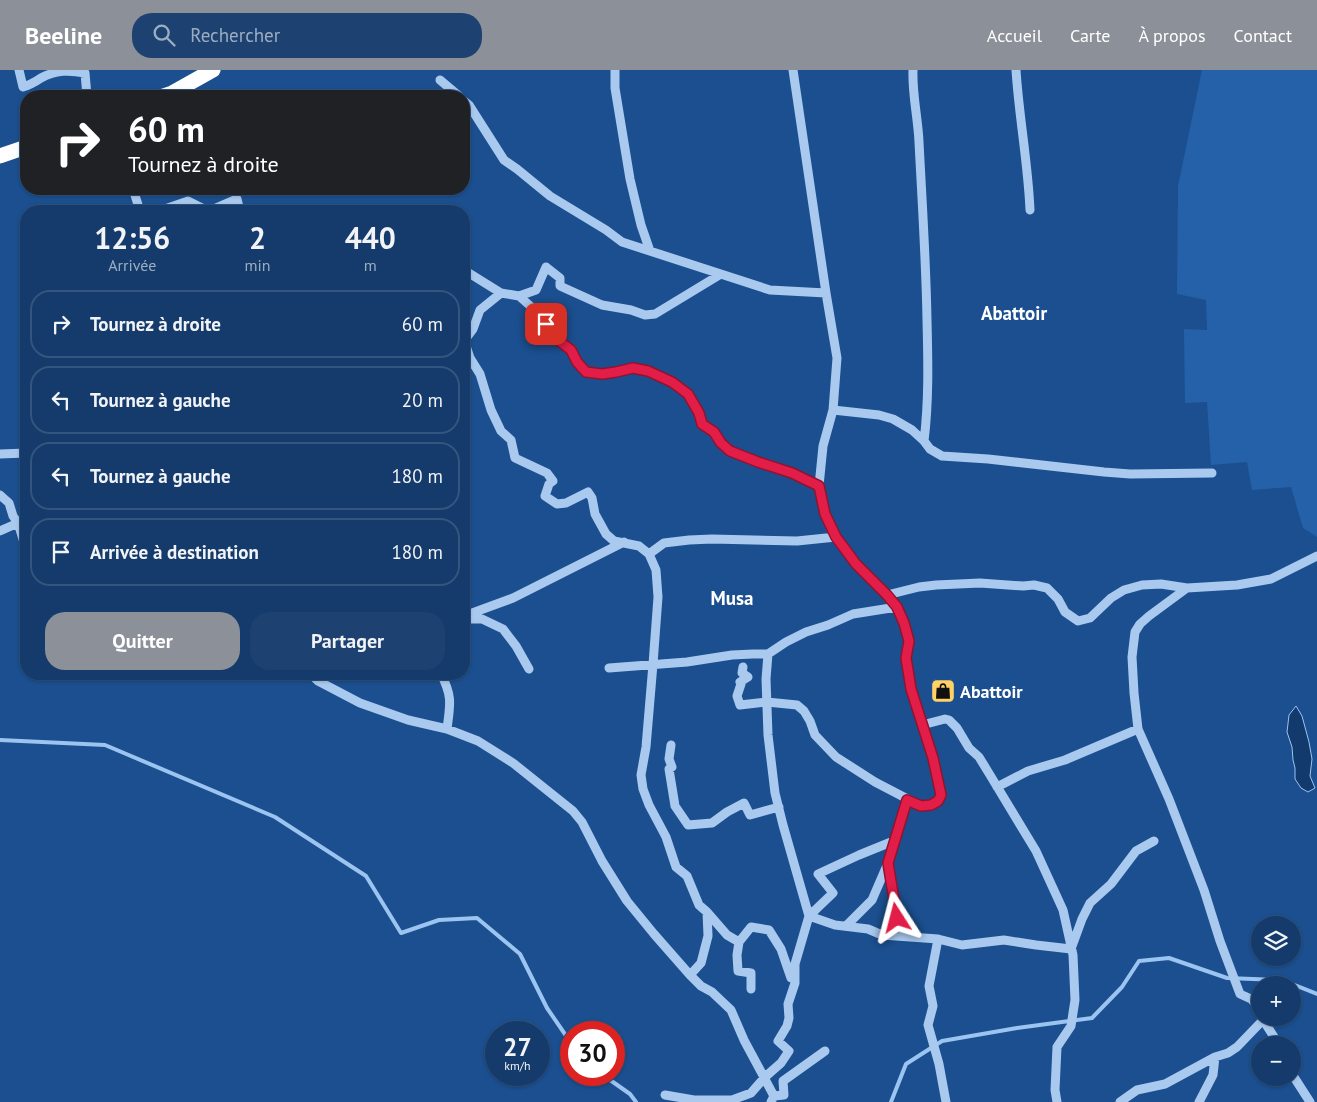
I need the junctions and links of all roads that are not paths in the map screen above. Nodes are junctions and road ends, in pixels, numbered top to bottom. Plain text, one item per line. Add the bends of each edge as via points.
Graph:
1 (19, 70) edge
2 (71, 70) edge
3 (213, 70) edge
4 (615, 70) edge
5 (793, 70) edge
6 (913, 70) edge
7 (1016, 70) edge
8 (440, 80) dead end
9 (86, 90) edge
10 (177, 90) edge
11 (452, 90) edge
12 (470, 108) edge
13 (20, 149) edge
14 (0, 156) edge
15 (176, 205) edge
16 (196, 205) edge
17 (224, 205) edge
18 (239, 205) edge
19 (1030, 210) dead end
20 (650, 251) junction
21 (470, 274) edge
22 (721, 274) junction
23 (501, 292) junction
24 (826, 293) junction
25 (519, 296) junction
26 (470, 333) edge
27 (470, 358) edge
28 (833, 410) junction
29 (924, 441) junction
30 (20, 453) edge
31 (0, 454) edge
32 (1212, 473) dead end
33 (819, 486) junction
34 (0, 495) edge
35 (18, 523) junction
36 (20, 530) edge
37 (0, 532) edge
38 (836, 537) junction
39 (624, 542) junction
40 (648, 554) junction
41 (1317, 556) edge
42 (1187, 588) junction
43 (887, 595) junction
44 (897, 607) junction
45 (470, 615) edge
46 (470, 618) edge
47 (768, 654) junction
48 (653, 664) junction
49 (610, 668) dead end
50 (743, 668) dead end
51 (529, 669) dead end
52 (317, 680) edge
53 (444, 680) edge
54 (767, 702) junction
55 (922, 725) junction
56 (1138, 729) junction
57 (447, 730) junction
58 (671, 745) dead end
59 (997, 787) junction
60 (907, 800) junction
61 (779, 807) junction
62 (896, 840) junction
63 (1154, 841) dead end
64 (888, 863) junction
65 (707, 912) junction
66 (809, 916) junction
67 (846, 926) junction
68 (900, 936) junction
69 (938, 939) junction
70 (739, 942) junction
71 (1071, 950) junction
72 (690, 976) junction
73 (794, 988) junction
74 (751, 989) dead end
75 (1251, 999) edge
76 (1257, 1026) edge
77 (825, 1051) dead end
78 (1215, 1057) junction
79 (765, 1077) junction
80 (1300, 1086) edge
81 (665, 1095) dead end
82 (772, 1099) edge
83 (946, 1102) edge
84 (1057, 1102) edge
85 (1120, 1102) edge
86 (1199, 1102) edge
87 (1310, 1102) edge

1 - 2 street via 23,87 58,71
2 - 9 street via 85,73
3 - 10 highway
4 - 20 street via 630,179
5 - 24 street
6 - 29 street via 926,280 928,356
7 - 19 street
8 - 11 street
12 - 20 street via 504,160 550,196 622,242
13 - 14 highway
15 - 16 street via 188,201
17 - 18 street via 238,199
20 - 22 street
21 - 23 street
22 - 24 street via 770,290
22 - 25 street via 656,314 645,315 602,305 578,295 560,286 560,278 546,266 536,290
23 - 25 street
23 - 26 street via 480,310
24 - 28 street via 837,358
25 - 33 street via 538,312 554,337 571,350 586,372 602,374 633,368 672,382 688,394 702,424 714,432 730,451
27 - 39 street via 480,374 501,431 510,440 515,458 548,473 552,481 545,496 557,504 588,492 606,534 614,541
28 - 29 street via 893,419
28 - 33 street via 823,446
29 - 32 street via 930,450 942,456 1130,474
30 - 31 street
33 - 38 street via 825,514
34 - 35 street via 9,503
35 - 36 street
35 - 37 street
38 - 40 street via 796,541 689,540 664,544
38 - 43 street via 856,564
39 - 40 street via 639,546
39 - 45 street via 513,598
40 - 48 street via 656,570 657,588
41 - 42 street via 1271,579
42 - 43 street via 1161,584 1124,590 1090,618 1078,621 1065,612 1047,588 1034,585 936,585
42 - 56 street via 1149,616 1135,632 1132,657
43 - 44 street
44 - 47 street via 853,614 806,632
44 - 55 street via 909,641 907,670
46 - 51 street via 482,619 503,629
47 - 48 street
47 - 54 street
48 - 49 street
48 - 65 street via 641,775 644,789 676,867 687,876 698,905
50 - 54 street via 742,673 748,677 740,682 736,696 740,705
52 - 57 street via 360,703
53 - 57 street via 450,703
54 - 60 street via 797,705 804,711 815,735 836,757
54 - 61 street via 771,761
55 - 59 street via 949,720 979,757
55 - 60 street via 941,795 931,805 921,806
56 - 59 street via 1065,760 1028,771
56 - 75 street via 1169,799 1240,994
57 - 72 street via 478,742 514,762 573,810 627,901
58 - 61 street via 669,759 672,767 668,769 675,806 688,826 712,823 744,803 750,815
59 - 71 street via 1036,852 1064,910
60 - 62 street
61 - 66 street
62 - 64 street
62 - 66 street via 818,874 833,893
63 - 71 street via 1136,851 1111,884 1090,903
64 - 67 street via 872,900
64 - 68 street
65 - 70 street via 727,935
65 - 72 street via 708,936 701,963
66 - 67 street
66 - 73 street via 795,964
67 - 68 street
68 - 69 street
69 - 71 street via 962,946 1004,940
69 - 83 street via 929,986 933,1006 928,1025
70 - 73 street via 751,927 769,930 781,949
70 - 74 street via 738,971 751,973
71 - 84 street via 1074,1000 1071,1026 1057,1047
72 - 79 street via 731,1010
73 - 79 street via 788,1004 790,1018 778,1041 789,1051
76 - 78 street via 1238,1047
77 - 82 street via 782,1081 784,1095
78 - 85 street via 1165,1084 1137,1090
78 - 86 street via 1213,1075
79 - 81 street via 751,1093 732,1100 694,1100
79 - 82 street
80 - 87 street

